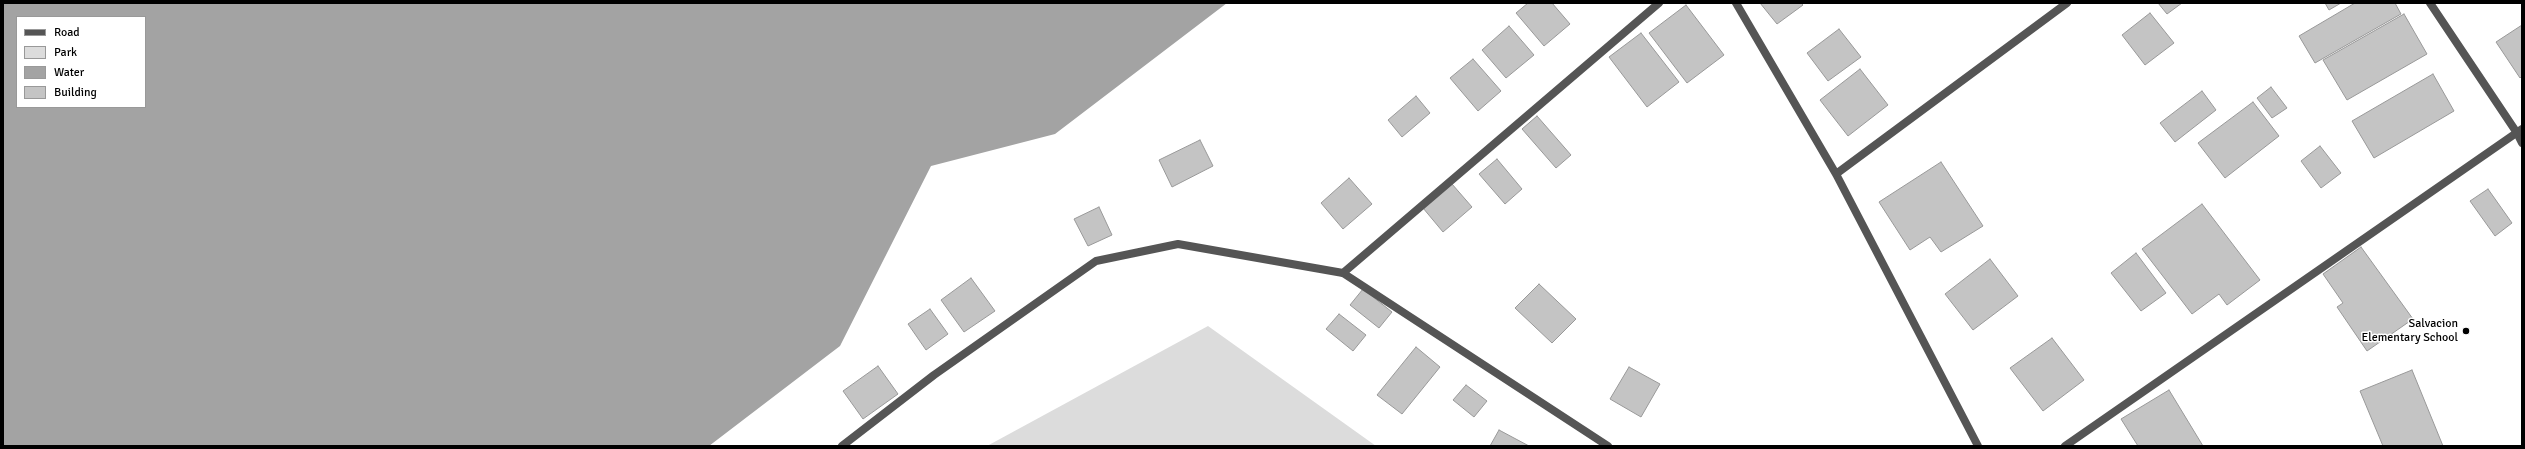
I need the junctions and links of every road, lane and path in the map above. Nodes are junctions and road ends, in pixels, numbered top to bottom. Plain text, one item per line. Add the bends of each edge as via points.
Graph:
1 (1658, 3) edge
2 (1736, 3) edge
3 (2067, 3) edge
4 (2430, 3) edge
5 (2519, 131) edge
6 (2522, 143) edge
7 (1836, 174) junction
8 (1343, 273) junction
9 (842, 446) edge
10 (1608, 446) edge
11 (1978, 446) edge
12 (2065, 446) edge

1 - 8 street
2 - 7 street
3 - 7 street
4 - 5 street
5 - 6 street
5 - 12 street
7 - 11 street
8 - 9 street via 1178,244 1096,260 934,375
8 - 10 street

